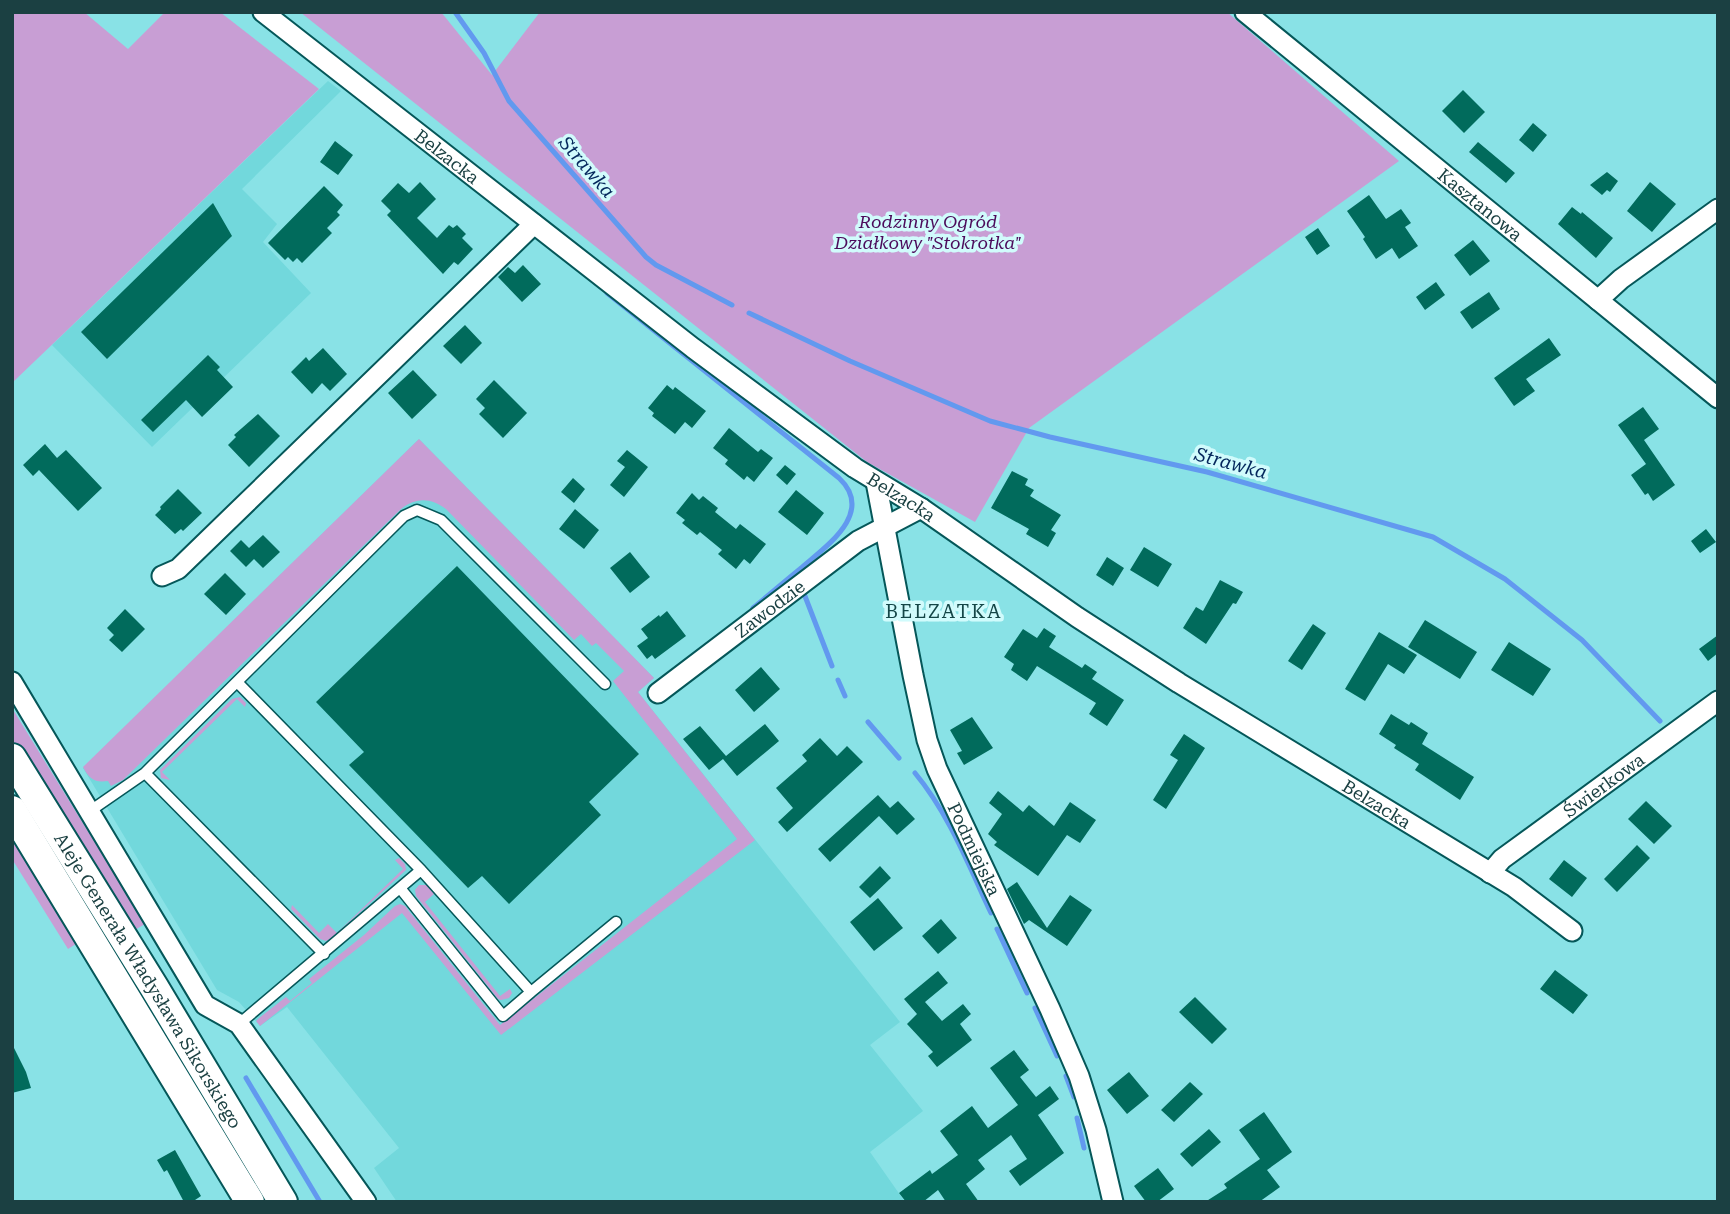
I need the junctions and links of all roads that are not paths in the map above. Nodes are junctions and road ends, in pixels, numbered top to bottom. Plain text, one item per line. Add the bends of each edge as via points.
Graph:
1 (263, 12) edge
2 (1245, 12) edge
3 (1718, 209) edge
4 (534, 223) junction
5 (1598, 300) junction
6 (1718, 398) edge
7 (876, 482) junction
8 (920, 508) junction
9 (885, 527) junction
10 (162, 576) dead end
11 (12, 682) edge
12 (237, 682) junction
13 (605, 684) dead end
14 (657, 693) dead end
15 (1718, 701) edge
16 (12, 758) edge
17 (145, 773) junction
18 (12, 810) edge
19 (90, 811) junction
20 (421, 870) junction
21 (1490, 873) junction
22 (400, 888) junction
23 (616, 922) dead end
24 (1572, 931) dead end
25 (324, 954) junction
26 (531, 992) junction
27 (239, 1024) junction
28 (250, 1202) edge
29 (283, 1202) edge
30 (366, 1202) edge
31 (1113, 1202) edge

1 - 4 street, Belzacka
2 - 5 street, Kasztanowa
3 - 5 street
4 - 7 street, Belzacka via 693,348
4 - 10 street via 178,569
5 - 6 street, Kasztanowa
7 - 8 street, Belzacka
7 - 9 street, Podmiejska
8 - 9 street, Zawodzie
8 - 21 street, Belzacka via 1180,683
9 - 14 street, Zawodzie via 858,541
9 - 31 street, Podmiejska via 934,760 1079,1076
11 - 19 street
12 - 13 lane via 404,516 417,510 441,520
12 - 17 lane
12 - 20 lane
15 - 21 street, Świerkowa via 1502,859
16 - 29 main road, Aleje Generała Władysława Sikorskiego
17 - 19 lane
17 - 25 lane
18 - 28 main road, Aleje Generała Władysława Sikorskiego
19 - 27 street via 205,1005
20 - 22 lane
20 - 26 lane
21 - 24 street, Belzacka
22 - 25 lane
22 - 26 lane via 503,1016
23 - 26 lane
25 - 27 lane
27 - 30 street

